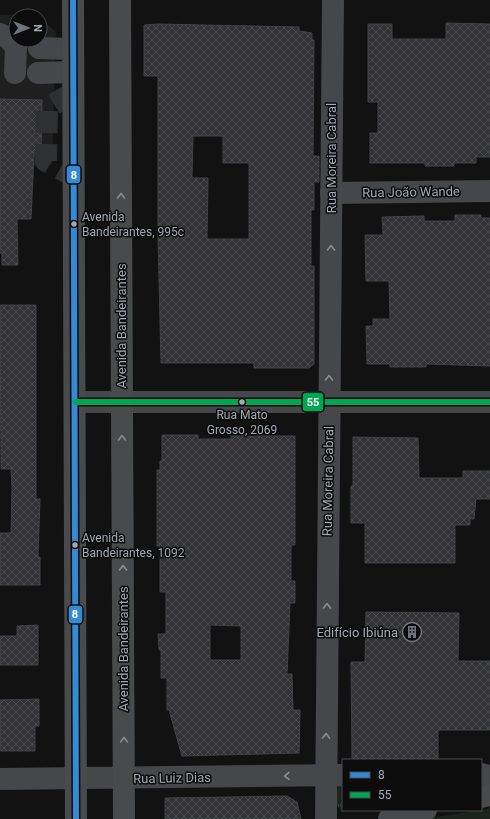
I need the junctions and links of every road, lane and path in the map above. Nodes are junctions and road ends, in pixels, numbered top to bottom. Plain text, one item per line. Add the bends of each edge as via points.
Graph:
1 (73, 0) edge
2 (120, 0) edge
3 (333, 0) edge
4 (48, 47) edge
5 (20, 48) edge
6 (73, 49) junction
7 (73, 72) junction
8 (20, 73) edge
9 (490, 191) edge
10 (331, 193) junction
11 (122, 401) junction
12 (76, 402) junction
13 (329, 402) junction
14 (490, 402) edge
15 (334, 775) edge
16 (0, 779) edge
17 (77, 779) junction
18 (124, 779) junction
19 (422, 811) edge
20 (76, 819) edge
21 (124, 819) edge
22 (326, 819) edge
23 (389, 819) edge

1 - 6 main road
11 -> 2 main road, Avenida Bandeirantes
3 - 10 street, Rua Moreira Cabral
4 - 6 street
5 - 8 street
6 - 7 main road
7 - 8 street
7 - 12 main road
9 - 10 street, Rua João Wande
13 -> 10 street, Rua Moreira Cabral
11 - 12 street
11 - 13 street
18 -> 11 main road, Avenida Bandeirantes
12 - 17 main road
13 - 14 street
15 -> 13 street, Rua Moreira Cabral
15 -> 18 street, Rua Luiz Dias
15 - 22 street, Rua Moreira Cabral
16 - 17 street, Rua Luiz Dias
17 - 18 street, Rua Luiz Dias
17 - 20 main road
18 - 21 main road, Avenida Bandeirantes
19 - 23 main road

